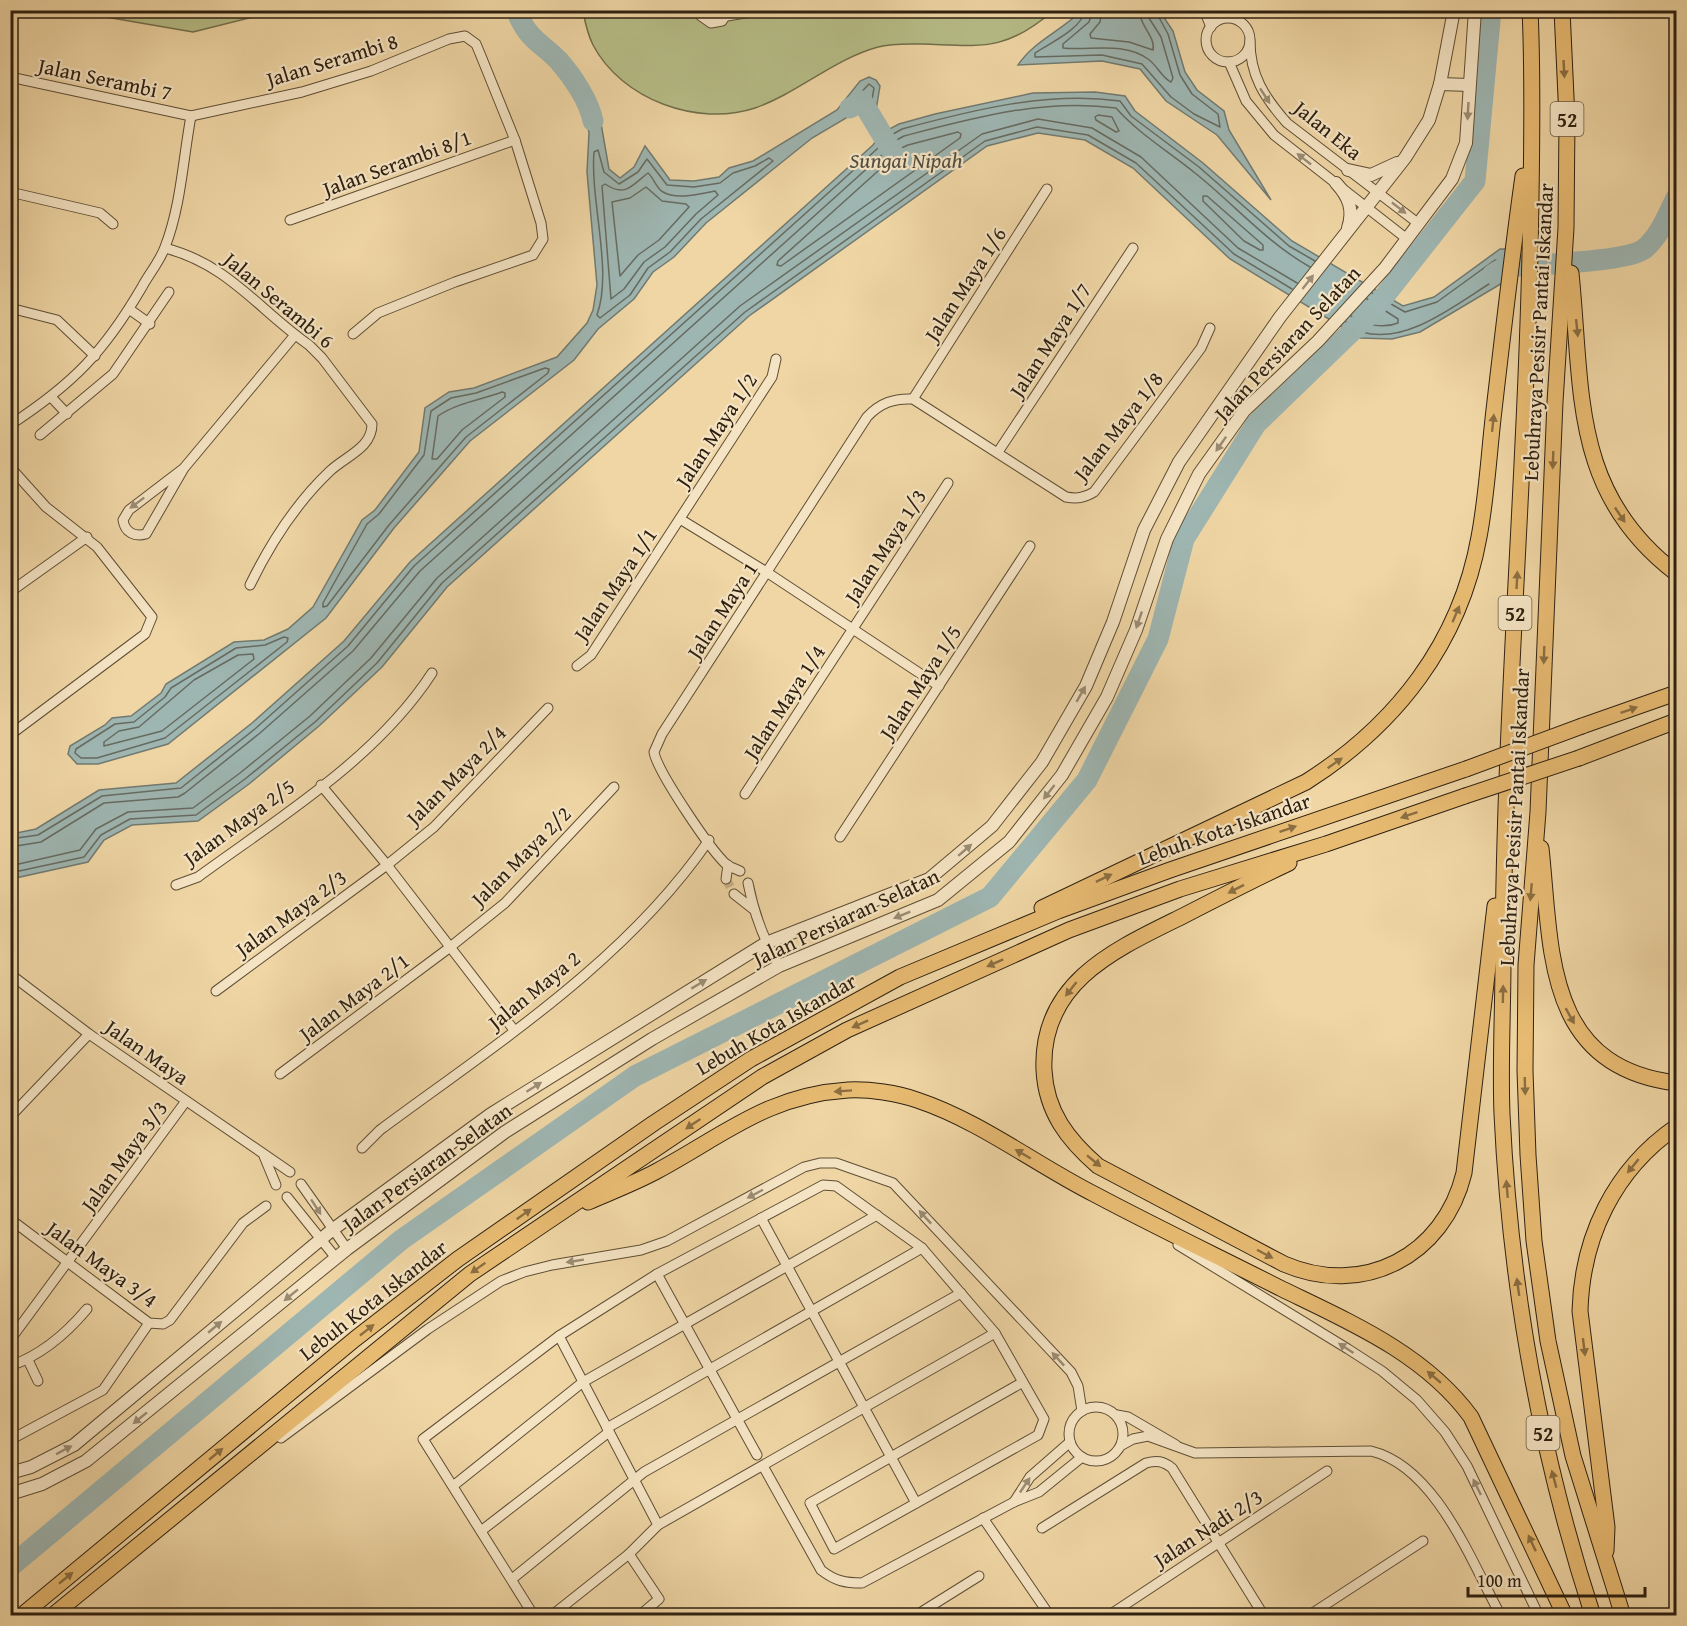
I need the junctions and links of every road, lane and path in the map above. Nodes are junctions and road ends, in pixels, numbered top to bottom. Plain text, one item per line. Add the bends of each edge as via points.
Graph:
1 (698, 10) edge
2 (764, 10) edge
3 (1204, 10) edge
4 (1454, 10) edge
5 (1475, 10) edge
6 (1530, 10) edge
7 (1562, 10) edge
8 (728, 13) edge
9 (1233, 15) edge
10 (1211, 27) junction
11 (1250, 41) junction
12 (1229, 62) junction
13 (10, 77) edge
14 (1440, 84) junction
15 (1469, 85) junction
16 (191, 116) junction
17 (1532, 116) junction
18 (515, 140) junction
19 (1405, 158) junction
20 (1348, 170) junction
21 (1336, 183) junction
22 (1047, 189) dead end
23 (10, 192) edge
24 (1378, 192) junction
25 (1367, 208) junction
26 (290, 220) dead end
27 (113, 224) dead end
28 (1419, 224) junction
29 (1566, 228) junction
30 (1345, 234) junction
31 (1407, 239) junction
32 (165, 248) junction
33 (1132, 248) dead end
34 (169, 292) dead end
35 (10, 308) edge
36 (129, 309) junction
37 (150, 324) junction
38 (1210, 328) dead end
39 (353, 334) dead end
40 (295, 335) junction
41 (95, 356) junction
42 (776, 359) dead end
43 (52, 398) junction
44 (913, 399) junction
45 (67, 414) junction
46 (10, 425) edge
47 (40, 435) dead end
48 (999, 452) junction
49 (10, 467) edge
50 (184, 468) junction
51 (948, 483) dead end
52 (680, 519) junction
53 (87, 537) junction
54 (1030, 546) dead end
55 (768, 573) junction
56 (1677, 573) edge
57 (250, 585) dead end
58 (10, 592) edge
59 (853, 629) junction
60 (577, 666) dead end
61 (432, 673) dead end
62 (939, 686) junction
63 (1677, 693) edge
64 (548, 708) dead end
65 (1677, 721) edge
66 (1677, 733) edge
67 (10, 735) edge
68 (1631, 738) junction
69 (321, 785) junction
70 (614, 787) dead end
71 (745, 794) dead end
72 (1538, 812) junction
73 (1504, 828) junction
74 (840, 837) dead end
75 (709, 840) junction
76 (1326, 844) junction
77 (387, 864) junction
78 (728, 865) junction
79 (740, 871) dead end
80 (726, 879) tunnel mouth
81 (748, 883) dead end
82 (176, 885) dead end
83 (734, 894) tunnel mouth
84 (753, 909) junction
85 (766, 943) junction
86 (449, 948) junction
87 (779, 966) junction
88 (10, 974) edge
89 (900, 977) junction
90 (216, 991) dead end
91 (514, 1030) junction
92 (89, 1034) junction
93 (280, 1074) dead end
94 (1677, 1083) edge
95 (186, 1101) junction
96 (10, 1117) edge
97 (1677, 1127) edge
98 (362, 1148) dead end
99 (264, 1156) junction
100 (290, 1172) dead end
101 (301, 1184) dead end
102 (276, 1185) dead end
103 (1092, 1194) junction
104 (287, 1197) dead end
105 (266, 1206) dead end
106 (877, 1215) junction
107 (761, 1218) junction
108 (10, 1219) edge
109 (543, 1222) junction
110 (332, 1230) junction
111 (321, 1238) junction
112 (922, 1248) junction
113 (347, 1249) junction
114 (336, 1258) junction
115 (68, 1261) junction
116 (787, 1266) junction
117 (657, 1274) junction
118 (961, 1293) junction
119 (87, 1309) dead end
120 (811, 1311) junction
121 (149, 1323) junction
122 (685, 1324) junction
123 (995, 1333) junction
124 (559, 1336) junction
125 (10, 1340) edge
126 (28, 1360) junction
127 (839, 1362) junction
128 (10, 1366) edge
129 (710, 1369) junction
130 (38, 1381) dead end
131 (583, 1382) junction
132 (1023, 1382) junction
133 (864, 1408) junction
134 (1082, 1410) junction
135 (1117, 1415) junction
136 (737, 1419) junction
137 (608, 1430) junction
138 (10, 1440) edge
139 (1070, 1442) junction
140 (1122, 1445) junction
141 (1181, 1449) junction
142 (757, 1455) dead end
143 (891, 1457) junction
144 (1082, 1457) junction
145 (763, 1466) junction
146 (1327, 1471) dead end
147 (10, 1473) edge
148 (634, 1480) junction
149 (453, 1486) junction
150 (10, 1494) edge
151 (1014, 1502) junction
152 (916, 1503) junction
153 (983, 1518) junction
154 (658, 1525) junction
155 (1042, 1528) dead end
156 (482, 1532) junction
157 (144, 1539) junction
158 (1424, 1541) dead end
159 (1219, 1543) junction
160 (629, 1554) junction
161 (1606, 1567) junction
162 (979, 1576) dead end
163 (512, 1579) junction
164 (21, 1616) edge
165 (52, 1616) edge
166 (534, 1616) edge
167 (551, 1616) edge
168 (639, 1616) edge
169 (915, 1616) edge
170 (1050, 1616) edge
171 (1108, 1616) edge
172 (1264, 1616) edge
173 (1308, 1616) edge
174 (1501, 1616) edge
175 (1539, 1616) edge
176 (1565, 1616) edge
177 (1593, 1616) edge
178 (1623, 1616) edge

1 - 8 street via 711,23 722,21
2 - 8 street
3 - 10 street, Jalan Eka
4 - 14 street, Jalan Persiaran Selatan
5 - 15 street, Jalan Persiaran Selatan
6 - 17 highway, Lebuhraya Pesisir Pantai Iskandar / 52
7 -> 29 highway, Lebuhraya Pesisir Pantai Iskandar / 52
9 - 10 street
9 - 11 street via 1246,27
10 - 12 street, Jalan Eka via 1207,38 1209,50 1217,59
11 - 12 street via 1244,55
11 -> 20 street, Jalan Eka via 1254,76 1273,108
21 -> 12 street, Jalan Eka via 1274,135 1242,92
13 - 16 street, Jalan Serambi 7
14 - 15 street
14 - 19 street, Jalan Persiaran Selatan via 1429,120
15 -> 28 street, Jalan Persiaran Selatan via 1466,142 1452,179
16 - 18 street, Jalan Serambi 8 via 302,92 465,36 476,44
16 - 32 street
73 -> 17 highway, Lebuhraya Pesisir Pantai Iskandar / 52 via 1527,399
89 -> 17 highway via 1306,782 1358,746 1405,698 1450,628 1472,570
18 - 26 street, Jalan Serambi 8/1
18 - 39 street, Jalan Serambi 8 via 542,223 543,239 538,250 378,313
19 - 20 street via 1381,173
19 - 24 street, Jalan Persiaran Selatan
20 - 24 street, Jalan Eka
21 - 25 street, Jalan Eka
21 - 30 street via 1350,204
22 - 44 street, Jalan Maya 1/6
23 - 27 street via 100,213
24 - 25 street, Jalan Persiaran Selatan
24 -> 28 street, Jalan Eka
25 - 30 street, Jalan Persiaran Selatan
25 - 31 street, Jalan Eka
28 - 31 street, Jalan Persiaran Selatan
29 -> 56 highway via 1585,423 1595,465 1623,520 1647,549
29 -> 72 highway, Lebuhraya Pesisir Pantai Iskandar / 52
85 -> 30 street, Jalan Persiaran Selatan via 929,879 992,826 1042,762 1086,686 1144,530 1179,462 1280,317
31 -> 87 street, Jalan Persiaran Selatan via 1318,341 1244,411 1199,474 1167,539 1136,630 1107,697 1062,775 1009,842 938,900
32 - 36 street
32 - 40 street, Jalan Serambi 6 via 190,254 212,266
33 - 48 street, Jalan Maya 1/7
34 - 37 street
35 - 41 street via 57,320
36 - 37 street
36 - 41 street
37 - 45 street via 113,374
38 - 48 street, Jalan Maya 1/8 via 1201,348 1094,492 1086,497 1066,497
40 - 50 street
40 - 57 street, Jalan Serambi 6 via 322,358 369,417 372,432 296,507 267,549
41 - 43 street
42 - 52 street, Jalan Maya 1/2 via 772,377
43 - 45 street
43 - 46 street
44 - 48 street, Jalan Maya 1/8
44 - 55 street, Jalan Maya 1 via 888,401 867,417
45 - 47 street
49 - 53 street via 46,507
50 -> 50 street via 129,510 123,520 128,531 146,534
51 - 59 street, Jalan Maya 1/3
52 - 55 street
52 - 60 street, Jalan Maya 1/1 via 591,655
53 - 58 street
53 - 67 street via 147,609 152,617 150,627 137,641
54 - 62 street, Jalan Maya 1/5
55 - 59 street
55 - 75 street, Jalan Maya 1 via 654,752 661,773
59 - 62 street
59 - 71 street, Jalan Maya 1/4
61 - 69 street, Jalan Maya 2/5 via 420,692 361,753
62 - 74 street, Jalan Maya 1/5
89 -> 63 highway, Lebuh Kota Iskandar, bridge via 1158,874
64 - 77 street, Jalan Maya 2/4 via 434,826
65 - 68 highway, Lebuh Kota Iskandar
66 - 68 highway
68 -> 76 highway, Lebuh Kota Iskandar, bridge
69 - 77 street
69 - 82 street, Jalan Maya 2/5 via 198,877
70 - 86 street, Jalan Maya 2/2 via 505,903
72 -> 94 highway via 1553,961 1570,1018 1597,1050 1617,1064 1653,1079
72 -> 161 highway, Lebuhraya Pesisir Pantai Iskandar / 52 via 1529,914 1525,1060 1534,1241 1548,1341 1573,1456
76 -> 73 highway via 1124,945 1086,972 1072,985 1053,1018 1044,1061 1049,1099 1056,1117 1074,1144 1098,1166 1284,1264 1309,1273 1344,1276 1386,1267 1412,1253 1441,1225 1461,1188
177 -> 73 highway, Lebuhraya Pesisir Pantai Iskandar / 52 via 1550,1465 1525,1343 1512,1247 1502,1110
75 - 78 street, Jalan Maya 1
75 - 91 street, Jalan Maya 2 via 658,904 608,954
76 -> 109 highway, Lebuh Kota Iskandar via 1180,888 1069,930 847,1030 762,1077
77 - 86 street
77 - 90 street, Jalan Maya 2/3
78 - 79 street, Jalan Maya 1
78 - 80 street
81 - 84 street
83 - 84 street
84 - 85 street
85 - 87 street
110 -> 85 street, Jalan Persiaran Selatan via 491,1114
86 - 91 street
86 - 93 street, Jalan Maya 2/1
87 - 113 street, Jalan Persiaran Selatan via 652,1039 505,1132
88 - 92 street, Jalan Maya
164 -> 89 highway, Lebuh Kota Iskandar via 355,1339 458,1259 751,1059
91 - 98 street, Jalan Maya 2 via 380,1130
92 - 95 street, Jalan Maya
92 - 96 street
95 - 99 street, Jalan Maya
95 - 115 street, Jalan Maya 3/3
97 -> 161 highway via 1636,1161 1614,1190 1597,1221 1581,1282 1582,1330 1606,1527
99 - 100 street, Jalan Maya
99 - 102 street
101 -> 110 street
103 -> 109 highway via 953,1114 916,1099 852,1090 815,1093 776,1104 656,1172
175 -> 103 street via 1467,1466 1417,1400 1382,1371 1314,1327
176 -> 103 highway via 1486,1445 1454,1393 1390,1346 1343,1319
104 - 111 street
105 - 121 street, Jalan Maya 3/4 via 243,1223 170,1320
106 - 107 street via 830,1184
106 - 112 street
106 - 116 street
107 - 116 street
107 - 117 street
108 - 115 street, Jalan Maya 3/4
109 -> 157 highway, Lebuh Kota Iskandar via 453,1287
110 - 111 street, Jalan Persiaran Selatan
110 - 113 street
111 - 114 street
147 -> 111 street, Jalan Persiaran Selatan via 31,1467 74,1444
112 - 118 street
112 - 120 street
113 - 114 street, Jalan Persiaran Selatan
114 -> 150 street, Jalan Persiaran Selatan via 86,1461 42,1484
115 - 121 street, Jalan Maya 3/4
115 - 125 street, Jalan Maya 3/3
116 - 120 street
116 - 122 street
117 - 122 street
117 - 124 street
118 - 123 street
118 - 127 street
119 - 126 street via 67,1333
120 - 127 street
120 - 129 street
121 - 138 street via 103,1390
122 - 129 street
122 - 131 street
123 - 132 street
123 - 133 street
124 - 131 street
124 - 149 street via 423,1439
126 - 128 street
126 - 130 street
127 - 133 street
127 - 136 street
129 - 136 street
129 - 137 street
131 - 137 street
131 - 149 street
132 - 143 street
132 - 152 street via 1044,1419 1038,1435
133 - 143 street
133 - 145 street
134 - 135 street via 1100,1406
134 - 139 street via 1071,1424
134 -> 157 street via 1071,1372 893,1183 836,1163 820,1163 804,1167 668,1241 641,1250 543,1267 501,1281 411,1342
135 - 140 street via 1124,1429
135 - 141 street via 1128,1417
136 - 142 street
136 - 148 street
137 - 148 street
137 - 156 street
139 - 144 street
151 -> 139 street via 1030,1477
140 - 141 street via 1133,1438 1148,1436
140 - 144 street via 1100,1461
141 - 174 street via 1195,1454 1371,1451 1388,1456 1441,1506
143 - 152 street
143 - 152 street via 810,1503 834,1549
144 - 151 street via 1039,1492
145 - 153 street via 821,1570 833,1580 862,1583
145 - 154 street
146 - 159 street, Jalan Nadi 2/3
148 - 154 street
148 - 163 street
149 - 156 street
151 - 153 street
153 - 170 street
154 - 160 street
155 - 159 street via 1146,1463 1156,1461 1172,1468
156 - 163 street
157 - 165 highway, Lebuh Kota Iskandar
158 - 173 street
159 - 171 street, Jalan Nadi 2/3
159 - 172 street
160 - 167 street
160 - 168 street via 658,1599
161 - 178 highway, Lebuhraya Pesisir Pantai Iskandar / 52
162 - 169 street
163 - 166 street

